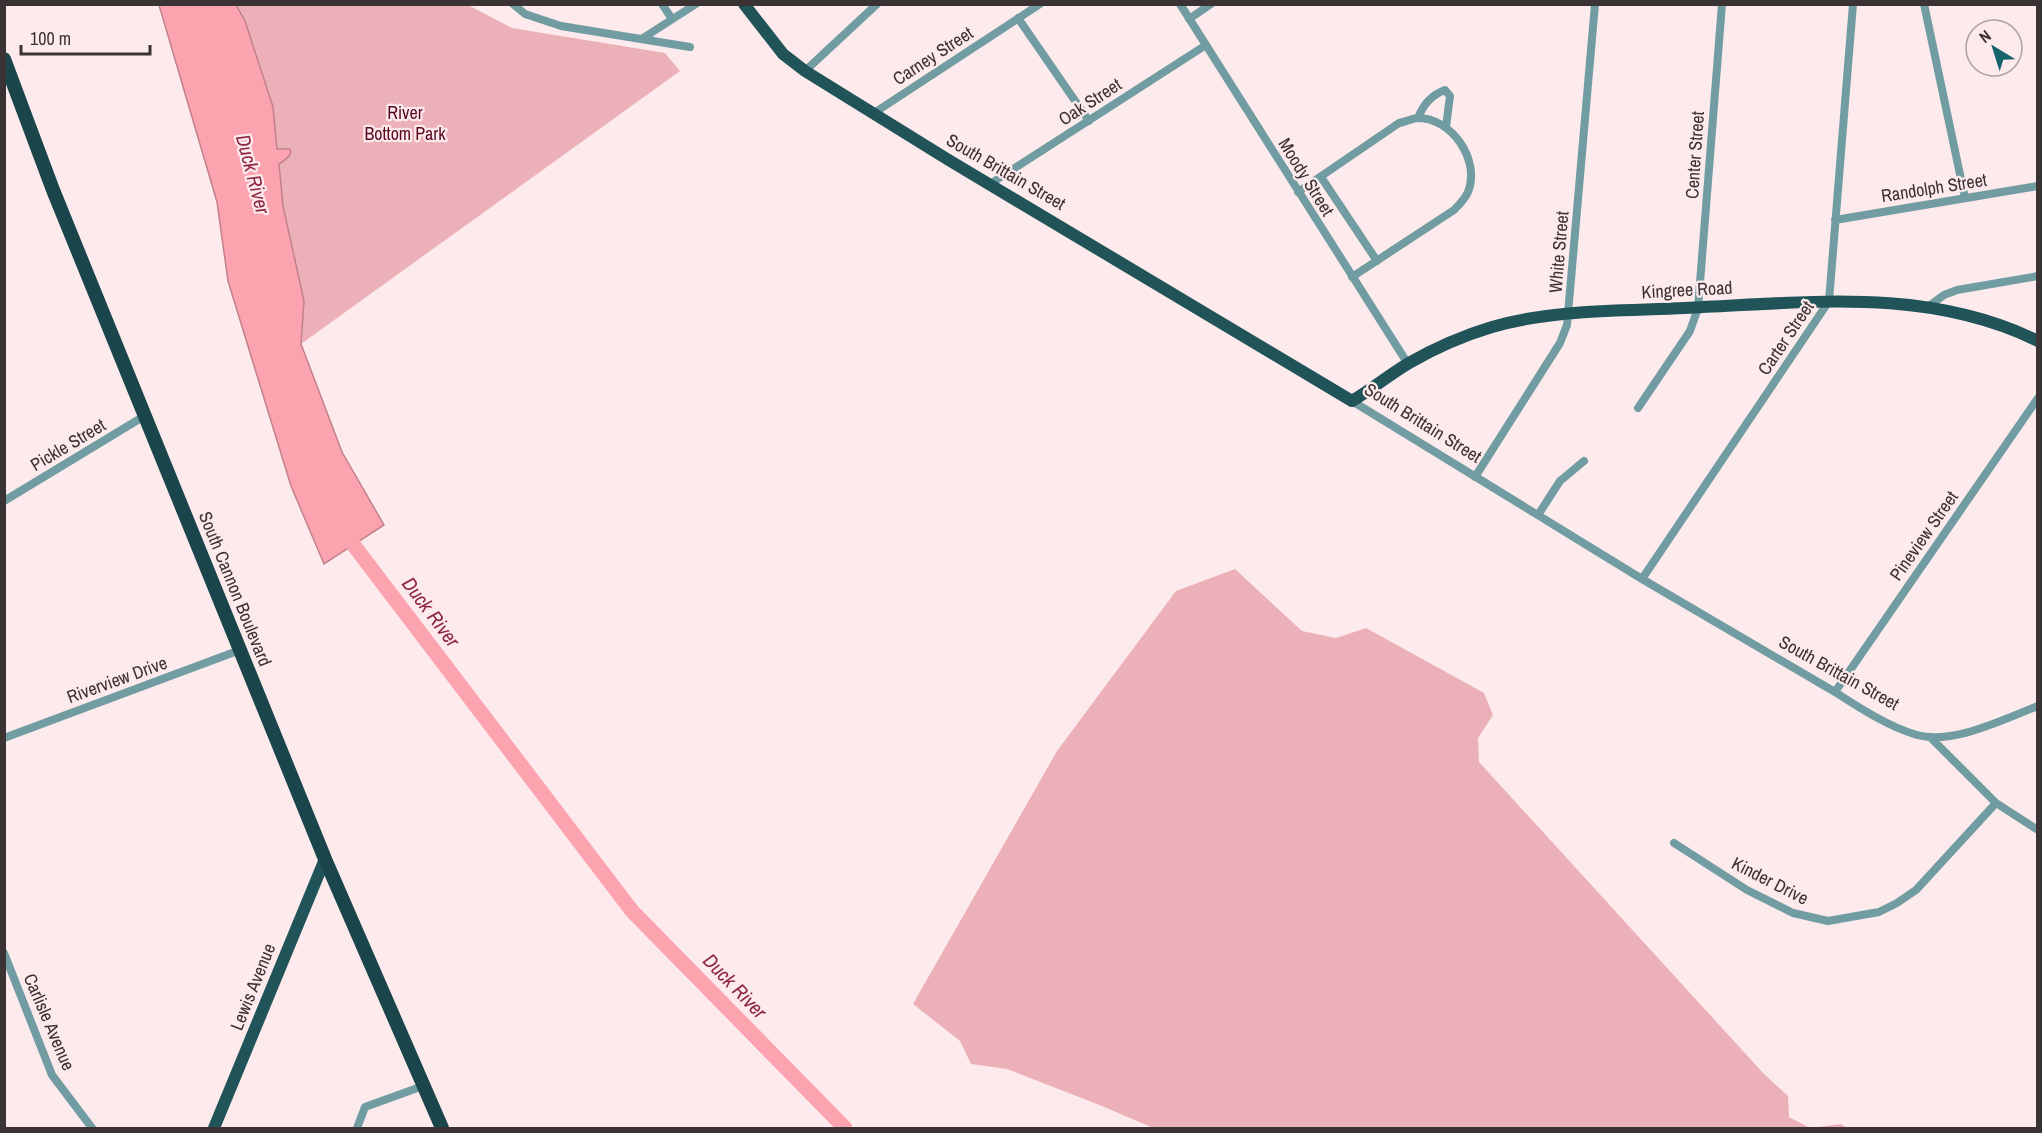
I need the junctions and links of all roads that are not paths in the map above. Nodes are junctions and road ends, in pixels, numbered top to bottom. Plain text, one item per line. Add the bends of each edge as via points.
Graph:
1 (513, 4) edge
2 (662, 4) edge
3 (696, 4) edge
4 (744, 4) edge
5 (877, 4) edge
6 (1040, 4) edge
7 (1180, 4) edge
8 (1210, 4) edge
9 (1595, 4) edge
10 (1722, 4) edge
11 (1853, 4) edge
12 (1924, 4) edge
13 (1018, 18) junction
14 (672, 19) junction
15 (1189, 19) junction
16 (643, 38) junction
17 (1206, 45) junction
18 (690, 47) dead end
19 (4, 59) edge
20 (805, 71) junction
21 (874, 113) junction
22 (1418, 118) junction
23 (1089, 122) junction
24 (1446, 127) junction
25 (1321, 177) junction
26 (990, 184) junction
27 (2037, 186) edge
28 (1298, 192) junction
29 (1965, 198) junction
30 (1835, 220) junction
31 (1377, 261) junction
32 (2037, 276) edge
33 (1352, 277) junction
34 (1829, 301) junction
35 (1929, 306) junction
36 (1698, 308) junction
37 (1569, 313) junction
38 (2037, 341) edge
39 (1408, 364) junction
40 (2037, 398) edge
41 (1352, 401) junction
42 (1638, 408) dead end
43 (146, 415) junction
44 (1584, 462) dead end
45 (1475, 477) junction
46 (4, 501) edge
47 (1538, 515) junction
48 (1642, 579) junction
49 (240, 650) junction
50 (1834, 692) junction
51 (2037, 706) edge
52 (1930, 737) junction
53 (4, 738) edge
54 (1996, 803) junction
55 (2037, 830) edge
56 (1674, 843) dead end
57 (325, 859) junction
58 (4, 953) edge
59 (423, 1086) junction
60 (92, 1128) edge
61 (214, 1128) edge
62 (357, 1128) edge
63 (442, 1128) edge

1 - 16 street via 525,14 561,26
2 - 14 street
3 - 14 street
4 - 20 main road, South Brittain Street via 783,54
5 - 20 street
6 - 13 street, Carney Street
7 - 15 street, Moody Street
8 - 15 street
9 - 37 street, White Street
10 - 36 street, Center Street
11 - 30 street, Carter Street
12 - 29 street
13 - 21 street, Carney Street
13 - 23 street
14 - 16 street
15 - 17 street, Moody Street
16 - 18 street
17 - 23 street, Oak Street
17 - 28 street, Moody Street
19 - 43 highway, South Cannon Boulevard via 53,190
20 - 21 main road, South Brittain Street
21 - 26 main road, South Brittain Street
22 - 24 street
22 - 24 street via 1422,106 1445,90 1450,96
22 - 25 street via 1399,123
23 - 26 street, Oak Street
24 - 31 street via 1462,145 1471,168 1468,191 1454,210
25 - 28 street
25 - 31 street
26 - 41 main road, South Brittain Street
27 - 29 street, Randolph Street
28 - 33 street, Moody Street
29 - 30 street, Randolph Street
30 - 34 street, Carter Street
31 - 33 street
32 - 35 street via 1957,290
33 - 39 street, Moody Street
34 - 35 main road, Kingree Road
34 - 36 main road, Kingree Road
34 - 48 street, Carter Street
35 - 38 main road, Kingree Road
36 - 37 main road, Kingree Road
36 - 42 street, Center Street via 1690,331
37 - 39 main road, Kingree Road via 1490,328 1441,346
37 - 45 street, White Street via 1560,343
39 - 41 main road, Kingree Road
40 - 50 street, Pineview Street
41 - 45 street, South Brittain Street
43 - 46 street, Pickle Street
43 - 49 highway, South Cannon Boulevard
44 - 47 street via 1560,481
45 - 47 street, South Brittain Street
47 - 48 street, South Brittain Street
48 - 50 street, South Brittain Street
49 - 53 street, Riverview Drive
49 - 57 highway, South Cannon Boulevard
50 - 52 street, South Brittain Street via 1865,712
51 - 52 street, South Brittain Street via 1976,729
52 - 54 street
54 - 55 street
54 - 56 street, Kinder Drive via 1916,890 1879,912 1828,921 1793,913 1747,890
57 - 59 highway, South Cannon Boulevard
57 - 61 main road, Lewis Avenue
58 - 60 street, Carlisle Avenue via 52,1075
59 - 62 street via 365,1107
59 - 63 highway, South Cannon Boulevard

